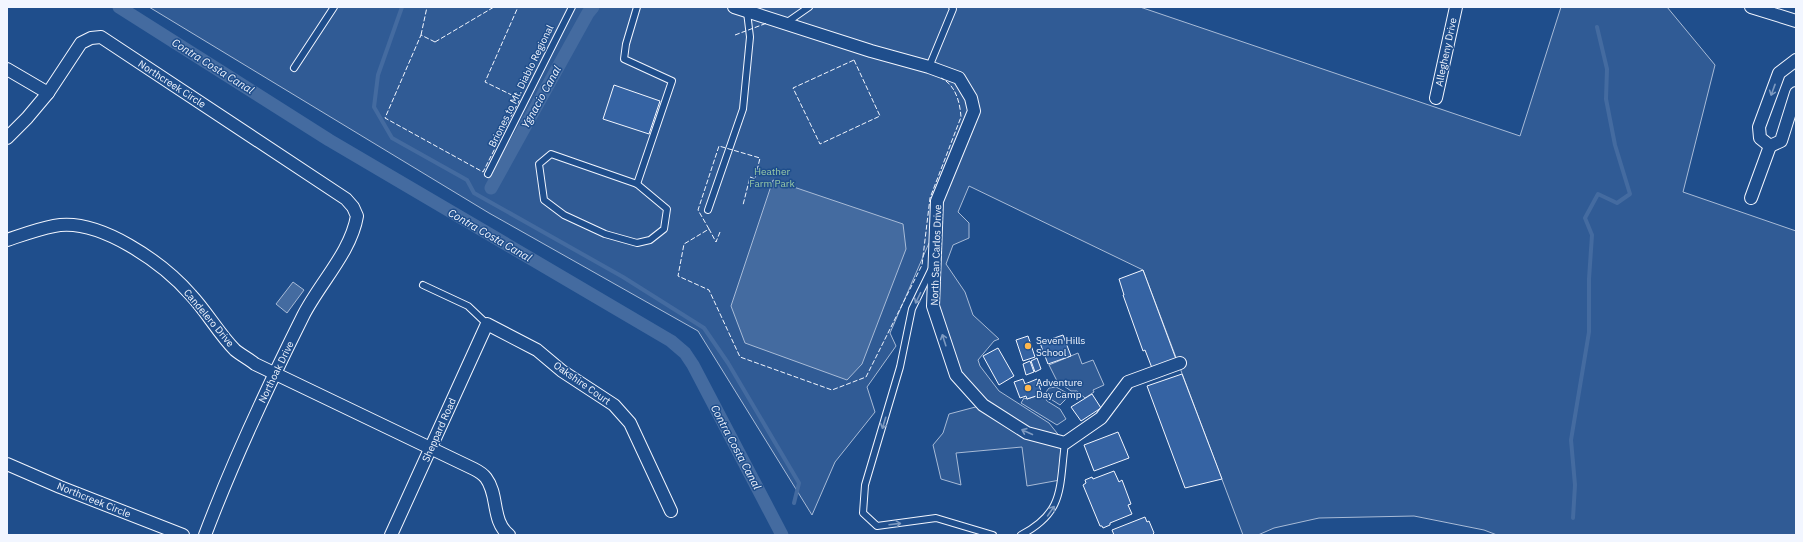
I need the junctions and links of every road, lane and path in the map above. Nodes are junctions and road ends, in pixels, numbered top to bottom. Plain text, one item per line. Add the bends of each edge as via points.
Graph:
1 (334, 7) edge
2 (572, 7) edge
3 (637, 7) edge
4 (734, 7) edge
5 (809, 7) edge
6 (952, 7) edge
7 (1456, 7) edge
8 (1751, 7) edge
9 (747, 12) junction
10 (1796, 21) edge
11 (786, 23) junction
12 (1796, 60) edge
13 (929, 67) junction
14 (294, 68) dead end
15 (7, 69) edge
16 (48, 93) junction
17 (1796, 94) edge
18 (1436, 98) dead end
19 (7, 138) edge
20 (1770, 146) junction
21 (488, 174) dead end
22 (637, 184) junction
23 (1751, 198) dead end
24 (708, 210) dead end
25 (357, 216) joint
26 (7, 240) edge
27 (935, 263) junction
28 (423, 285) dead end
29 (487, 324) junction
30 (1180, 363) dead end
31 (275, 374) junction
32 (1065, 443) junction
33 (431, 448) junction
34 (7, 464) edge
35 (671, 511) dead end
36 (183, 535) edge
37 (205, 535) edge
38 (391, 535) edge
39 (509, 535) edge
40 (993, 535) edge
41 (1021, 535) edge

1 - 14 lane
2 - 21 lane, Briones to Mt. Diablo Regional
3 - 22 lane via 624,59 672,81
4 - 9 street, North San Carlos Drive
5 - 11 lane
6 - 13 lane
7 - 18 street, Allegheny Drive
8 - 10 street
9 - 11 street, North San Carlos Drive
9 - 24 lane via 750,37 743,109
11 - 13 street, North San Carlos Drive
12 -> 20 street via 1779,73 1759,126 1760,138
13 - 27 street, North San Carlos Drive via 959,78 971,98 974,111 937,201
15 - 16 street
16 - 19 street, Northcreek Circle via 28,118
16 - 25 street, Northcreek Circle via 80,43 101,37 346,199
17 - 20 street via 1781,141
20 - 23 street
22 - 22 lane via 551,154 539,164 544,200 564,215 605,234 636,243 650,240 664,229 667,209
25 - 31 street, Northoak Drive via 351,238 304,315
26 - 31 street, Candelero Drive via 54,226 68,225 105,233 159,265 191,294 235,350
32 -> 27 street, North San Carlos Drive via 1027,433 983,405 956,376 933,306
27 -> 40 lane via 912,309 901,362 865,485 863,513 877,526 936,518
28 - 29 lane via 468,306
29 - 33 street, Sheppard Road
29 - 35 street, Oakshire Court via 538,350 562,371 614,406 630,424
30 - 32 street via 1128,382 1101,418
31 - 33 street, Candelero Drive
31 - 37 street, Northoak Drive via 246,434
41 -> 32 lane via 1043,521 1056,503
33 - 38 street, Sheppard Road
33 - 39 street, Candelero Drive via 485,476 494,495 498,519
34 - 36 street, Northcreek Circle

